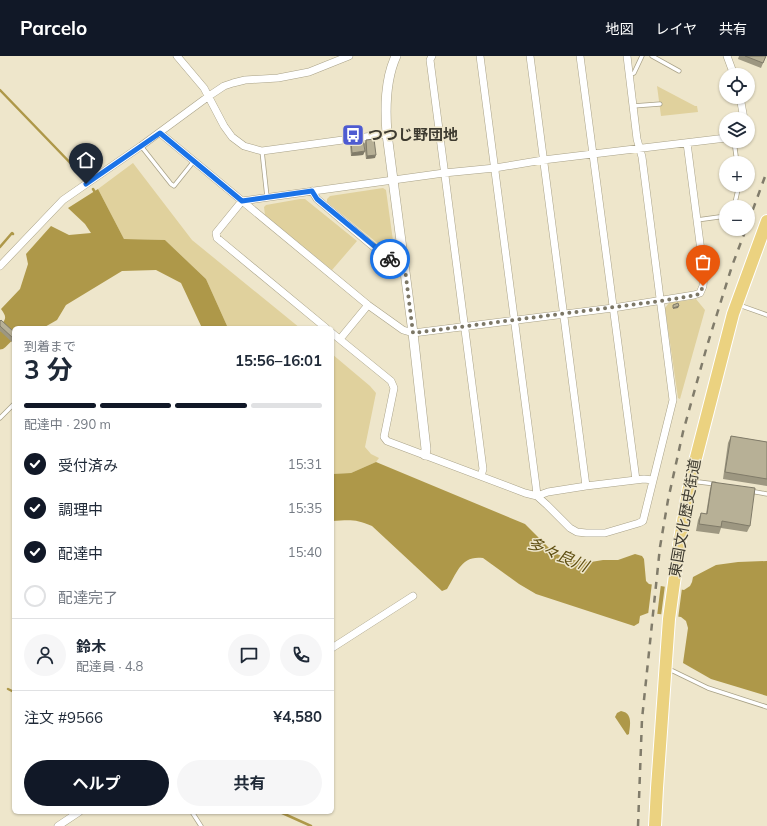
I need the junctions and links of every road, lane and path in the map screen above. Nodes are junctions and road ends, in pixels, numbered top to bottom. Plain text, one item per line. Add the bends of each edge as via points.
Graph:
1 (177, 56) edge
2 (348, 56) edge
3 (396, 56) edge
4 (432, 56) edge
5 (480, 56) edge
6 (530, 56) edge
7 (580, 56) edge
8 (627, 56) edge
9 (642, 56) edge
10 (652, 56) edge
11 (727, 56) edge
12 (731, 68) edge
13 (679, 71) dead end
14 (630, 75) junction
15 (209, 96) junction
16 (660, 104) dead end
17 (633, 106) junction
18 (160, 133) junction
19 (387, 134) junction
20 (719, 139) edge
21 (687, 143) junction
22 (142, 146) junction
23 (639, 148) junction
24 (262, 151) junction
25 (593, 154) junction
26 (543, 160) junction
27 (194, 161) junction
28 (495, 168) junction
29 (444, 173) junction
30 (393, 180) junction
31 (312, 191) junction
32 (267, 197) junction
33 (242, 201) junction
34 (719, 217) edge
35 (697, 220) junction
36 (767, 221) edge
37 (404, 261) junction
38 (0, 266) edge
39 (661, 301) junction
40 (736, 304) junction
41 (368, 305) junction
42 (613, 308) junction
43 (564, 314) junction
44 (767, 315) edge
45 (515, 320) junction
46 (324, 326) edge
47 (465, 326) junction
48 (413, 333) junction
49 (334, 334) edge
50 (340, 339) junction
51 (12, 406) edge
52 (0, 418) edge
53 (425, 455) junction
54 (481, 476) junction
55 (636, 480) junction
56 (653, 480) junction
57 (690, 481) junction
58 (723, 485) edge
59 (586, 486) junction
60 (745, 490) edge
61 (767, 494) edge
62 (537, 496) junction
63 (413, 596) dead end
64 (334, 647) edge
65 (665, 669) junction
66 (767, 707) edge
67 (76, 814) edge
68 (193, 814) edge
69 (58, 826) edge
70 (202, 826) edge
71 (655, 826) edge

1 - 15 street
2 - 15 street via 309,72 233,83
3 - 19 street via 390,71 386,95
4 - 29 street via 430,60
5 - 28 street
6 - 26 street
7 - 25 street
8 - 14 street
9 - 14 lane
10 - 13 lane
11 - 12 street
14 - 17 street
15 - 18 street
15 - 24 street via 232,137 244,146
16 - 17 lane
17 - 23 street
18 - 22 street
18 - 27 street
19 - 24 street
19 - 30 street
20 - 21 street
21 - 23 street
21 - 35 street
22 - 27 lane via 174,186
22 - 38 street via 62,200
23 - 25 street
23 - 39 street
24 - 32 lane
25 - 26 street
25 - 42 street
26 - 28 street
26 - 43 street
27 - 33 street
28 - 29 street
28 - 45 street
29 - 30 street
29 - 47 street
30 - 31 street
30 - 37 street
31 - 32 street
31 - 37 street via 317,199 388,259
32 - 33 street
33 - 41 street
33 - 46 street via 216,233 217,238
34 - 35 lane
35 - 39 street via 704,274 701,291 694,295
36 - 40 highway, 東国文化歴史街道
37 - 48 street
39 - 42 street
39 - 56 street via 673,400
40 - 44 lane
40 - 57 highway, 東国文化歴史街道
41 - 48 street via 403,330
41 - 50 street
42 - 43 street
42 - 55 street
43 - 45 street
43 - 59 street
45 - 47 street
45 - 62 street
47 - 48 street
47 - 54 street via 484,469
48 - 53 street
49 - 50 street
50 - 53 street via 392,381 394,388 384,437 387,441
51 - 52 lane
53 - 54 street
54 - 62 street
55 - 56 street
55 - 59 street
56 - 62 street via 643,521 605,533 577,532
57 - 58 lane
57 - 65 highway, 東国文化歴史街道 via 673,585
59 - 62 street
60 - 61 lane
63 - 64 street
65 - 66 lane via 708,688
65 - 71 highway, 東国文化歴史街道
67 - 69 street
68 - 70 lane

